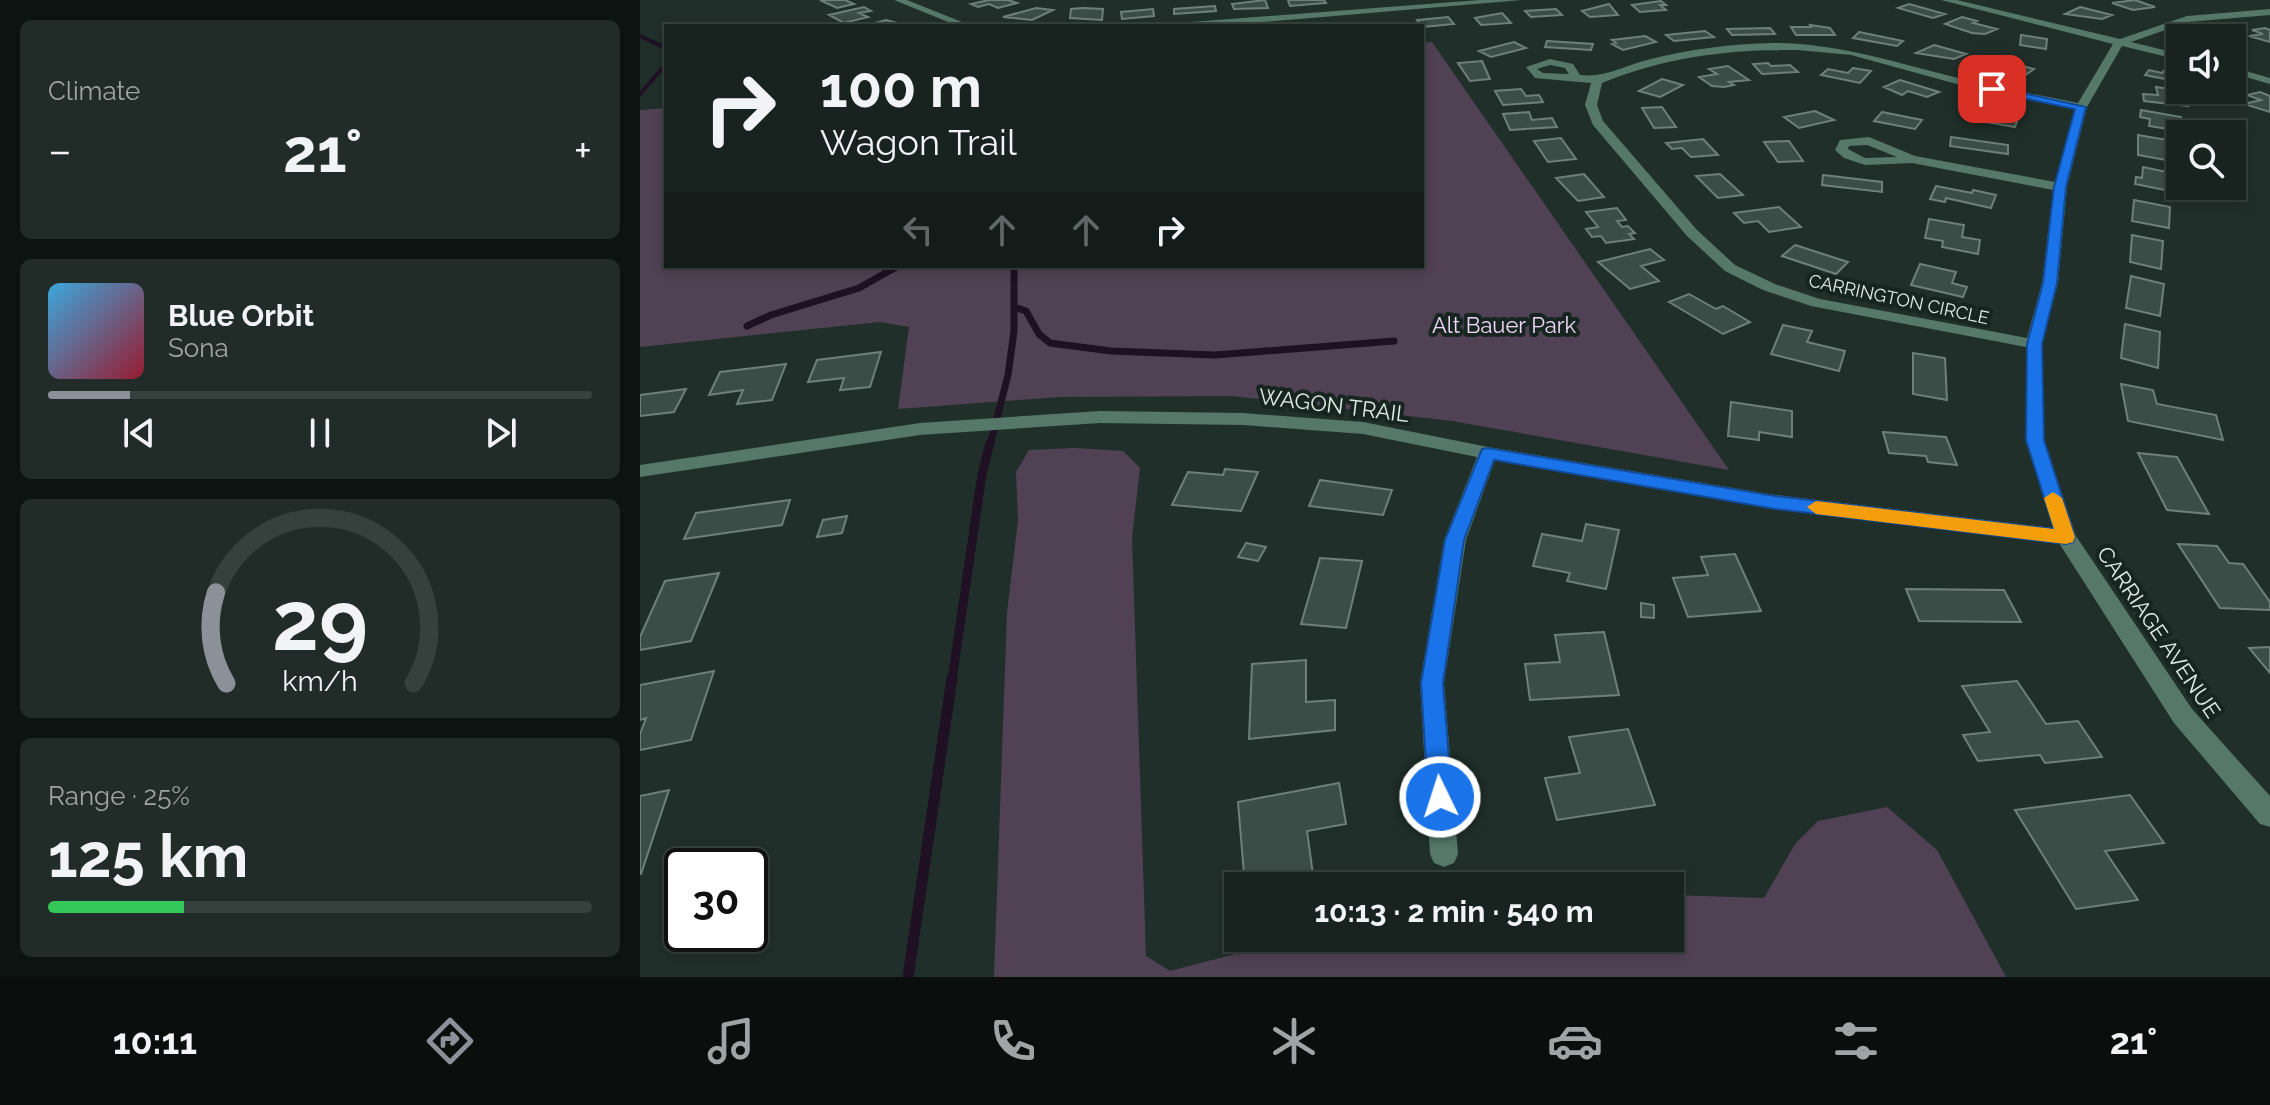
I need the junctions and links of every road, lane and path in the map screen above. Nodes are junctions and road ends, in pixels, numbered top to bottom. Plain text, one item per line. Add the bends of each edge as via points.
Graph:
1 (899, 0) edge
2 (1517, 0) edge
3 (1946, 0) edge
4 (2270, 12) edge
5 (962, 24) edge
6 (1204, 24) edge
7 (2119, 43) junction
8 (2166, 54) edge
9 (2246, 74) edge
10 (1575, 75) dead end
11 (1597, 81) junction
12 (2270, 81) edge
13 (2081, 107) junction
14 (1912, 159) dead end
15 (2060, 187) junction
16 (2034, 344) junction
17 (1488, 453) junction
18 (640, 471) edge
19 (2066, 537) junction
20 (2270, 815) edge
21 (1444, 854) dead end

1 - 5 street
2 - 6 street
3 - 7 street
4 - 7 street via 2187,19
7 - 8 street
7 - 13 street, CARRIAGE AVENUE
9 - 12 street
10 - 11 street
11 - 13 street via 1622,70 1700,53 1824,48
11 - 16 street, CARRINGTON CIRCLE via 1591,105 1597,122 1692,233 1730,268 1817,303
13 - 15 street, CARRIAGE AVENUE
14 - 15 street
15 - 16 street, CARRIAGE AVENUE via 2050,283
16 - 19 street, CARRIAGE AVENUE via 2035,440
17 - 18 street, WAGON TRAIL via 1363,428 1100,417 920,429
17 - 19 street, WAGON TRAIL via 1775,502
17 - 21 street via 1455,540 1432,683
19 - 20 street, CARRIAGE AVENUE via 2183,716

